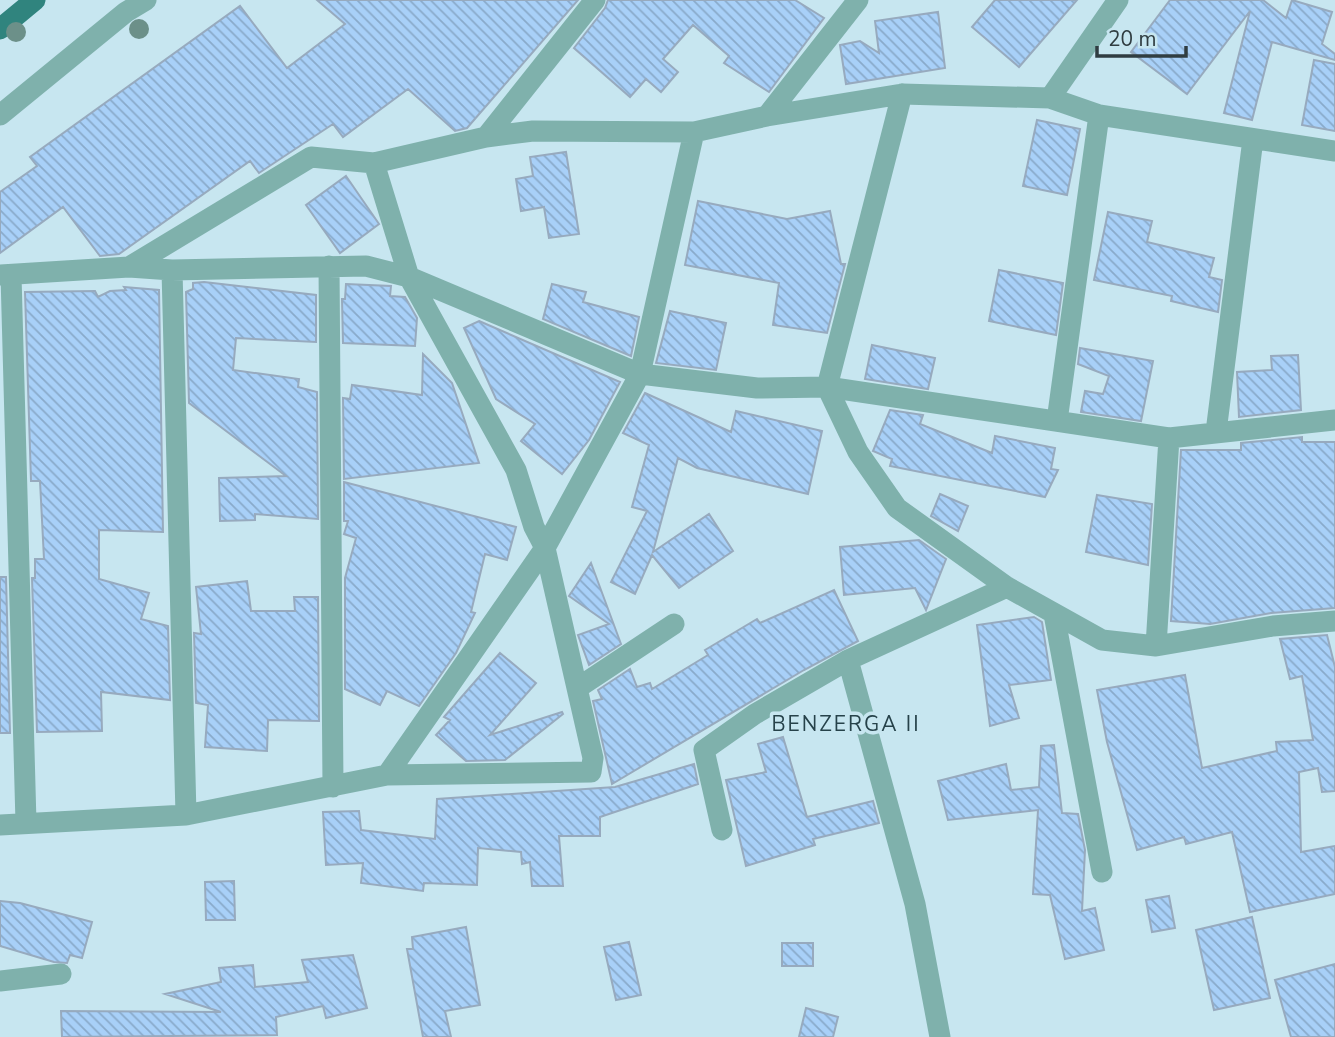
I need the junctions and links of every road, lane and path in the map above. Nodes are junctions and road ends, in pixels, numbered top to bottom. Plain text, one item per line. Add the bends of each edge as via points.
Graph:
1 (35, 0) edge
2 (146, 0) edge
3 (595, 0) edge
4 (858, 0) edge
5 (1118, 0) edge
6 (0, 29) edge
7 (902, 94) junction
8 (1049, 98) junction
9 (0, 115) edge
10 (1099, 115) junction
11 (768, 116) junction
12 (694, 132) junction
13 (486, 137) junction
14 (1253, 139) junction
15 (1335, 151) edge
16 (374, 163) junction
17 (329, 266) junction
18 (129, 267) junction
19 (172, 270) junction
20 (5, 275) edge
21 (409, 277) junction
22 (640, 374) junction
23 (827, 387) junction
24 (1335, 420) edge
25 (1057, 421) junction
26 (1216, 432) junction
27 (1169, 438) junction
28 (545, 548) junction
29 (1007, 587) junction
30 (1054, 614) junction
31 (1335, 621) edge
32 (674, 624) dead end
33 (1156, 646) junction
34 (848, 660) junction
35 (579, 687) junction
36 (387, 775) junction
37 (333, 787) junction
38 (186, 815) junction
39 (26, 823) junction
40 (0, 825) edge
41 (722, 830) dead end
42 (1102, 872) dead end
43 (61, 974) dead end
44 (0, 981) edge
45 (940, 1037) edge

1 - 6 main road
2 - 9 street
3 - 13 street
4 - 11 street
5 - 8 street
7 - 8 street
7 - 11 street
7 - 23 street
8 - 10 street
10 - 14 street
10 - 25 street
11 - 12 street
12 - 13 street via 533,131
12 - 22 street
13 - 16 street
14 - 15 street
14 - 26 street
16 - 18 street via 311,157
16 - 21 street
17 - 19 street
17 - 21 street via 366,266
17 - 37 street
18 - 19 street
18 - 20 street
19 - 38 street
20 - 39 street
21 - 22 street
21 - 28 street via 516,470
22 - 23 street via 757,388
22 - 28 street
23 - 25 street
23 - 29 street via 858,452 897,508
24 - 26 street
25 - 27 street
26 - 27 street
27 - 33 street
28 - 35 street
28 - 36 street
29 - 30 street
29 - 34 street
30 - 33 street via 1102,640
30 - 42 street
31 - 33 street via 1273,626
32 - 35 street
34 - 41 street via 704,750
34 - 45 street via 915,904
35 - 36 street via 593,758 591,772
36 - 37 street
37 - 38 street
38 - 39 street
39 - 40 street
43 - 44 street

